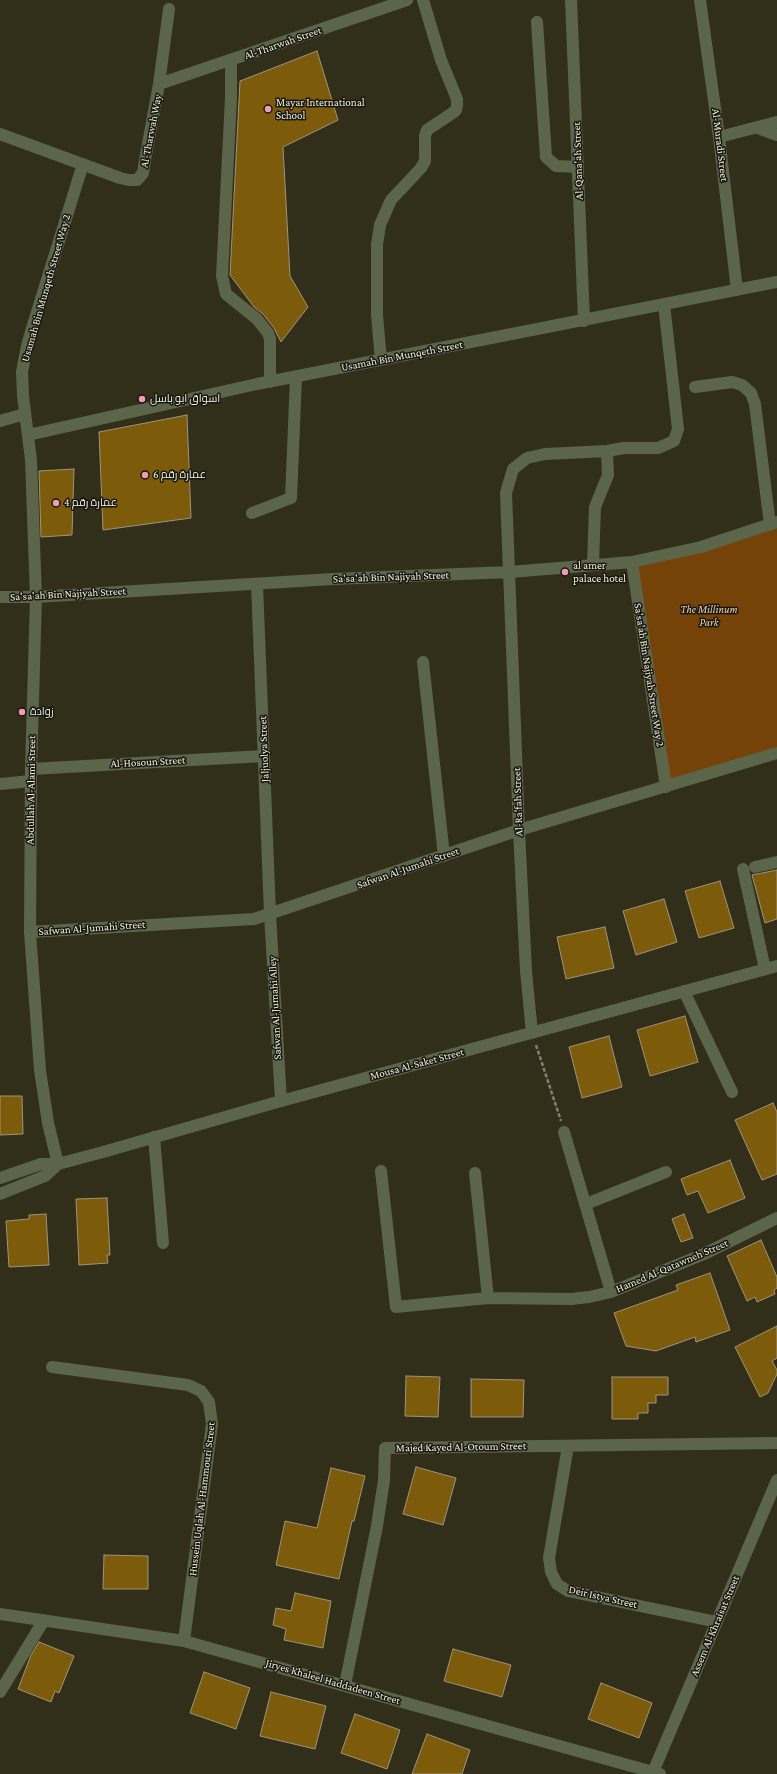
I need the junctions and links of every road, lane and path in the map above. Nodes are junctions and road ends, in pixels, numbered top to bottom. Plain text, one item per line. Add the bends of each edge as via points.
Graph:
1 (407, 0) edge
2 (423, 0) edge
3 (571, 0) edge
4 (700, 0) edge
5 (169, 8) dead end
6 (537, 22) dead end
7 (231, 61) junction
8 (159, 84) junction
9 (777, 122) edge
10 (758, 128) junction
11 (0, 134) edge
12 (777, 135) edge
13 (719, 137) junction
14 (83, 164) junction
15 (578, 167) junction
16 (777, 282) edge
17 (737, 290) junction
18 (664, 304) junction
19 (584, 321) junction
20 (381, 360) junction
21 (296, 377) junction
22 (270, 382) junction
23 (695, 388) dead end
24 (25, 414) junction
25 (0, 421) edge
26 (28, 436) junction
27 (607, 451) junction
28 (252, 513) dead end
29 (774, 524) edge
30 (632, 562) junction
31 (593, 564) junction
32 (510, 572) junction
33 (257, 584) junction
34 (0, 597) edge
35 (36, 597) junction
36 (423, 662) dead end
37 (777, 753) edge
38 (264, 756) junction
39 (31, 768) junction
40 (31, 781) junction
41 (0, 784) edge
42 (666, 787) junction
43 (519, 830) junction
44 (444, 856) junction
45 (777, 862) edge
46 (755, 867) dead end
47 (743, 870) dead end
48 (270, 914) junction
49 (30, 932) junction
50 (771, 967) edge
51 (684, 991) junction
52 (532, 1032) junction
53 (732, 1092) dead end
54 (281, 1101) junction
55 (564, 1132) joint
56 (154, 1137) junction
57 (58, 1164) junction
58 (381, 1171) dead end
59 (666, 1172) dead end
60 (475, 1173) dead end
61 (0, 1178) edge
62 (0, 1194) edge
63 (586, 1204) junction
64 (777, 1218) edge
65 (163, 1243) dead end
66 (610, 1292) junction
67 (488, 1298) junction
68 (52, 1367) dead end
69 (777, 1443) edge
70 (568, 1446) junction
71 (777, 1480) edge
72 (0, 1614) edge
73 (44, 1620) junction
74 (717, 1622) junction
75 (184, 1641) junction
76 (345, 1685) junction
77 (0, 1692) edge
78 (657, 1773) edge

1 - 7 street, Al-Tharwah Street
2 - 20 street via 457,105 454,112 427,130 425,161 422,168 391,200 380,225 377,245 377,315
3 - 15 street, Al-Qana'ah Street
4 - 13 street, Al-Muradi Street
5 - 8 street, Al-Tharwah Way
6 - 15 street via 546,157 556,166
7 - 8 street, Al-Tharwah Street
7 - 22 street via 222,276 226,294 263,324 268,333
8 - 14 street, Al-Tharwah Way via 143,173 137,180 129,180
9 - 10 street
10 - 12 street
10 - 13 street
11 - 14 street, Al-Tharwah Way
13 - 17 street, Al-Muradi Street
14 - 24 street, Usamah Bin Munqeth Street Way 2 via 27,346 22,372
15 - 19 street, Al-Qana'ah Street
16 - 17 street, Usamah Bin Munqeth Street
17 - 18 street, Usamah Bin Munqeth Street
18 - 19 street, Usamah Bin Munqeth Street
18 - 27 street, Al-Ra'fah Street via 678,429 674,441 658,448
19 - 20 street, Usamah Bin Munqeth Street
20 - 21 street, Usamah Bin Munqeth Street
21 - 22 street, Usamah Bin Munqeth Street
21 - 28 street via 291,498
22 - 26 street, Usamah Bin Munqeth Street
23 - 29 street via 732,382 742,385 751,393 755,404
24 - 25 street
24 - 26 street, Abdullah Al-Alami Street
26 - 35 street, Abdullah Al-Alami Street
27 - 31 street via 608,475 595,507
27 - 32 street, Al-Ra'fah Street via 545,454 527,458 513,469 506,493
29 - 30 street, Sa'sa'ah Bin Najiyah Street via 701,547
30 - 31 street, Sa'sa'ah Bin Najiyah Street
30 - 42 street, Sa'sa'ah Bin Najiyah Street Way 2
31 - 32 street, Sa'sa'ah Bin Najiyah Street
32 - 33 street, Sa'sa'ah Bin Najiyah Street
32 - 43 street, Al-Ra'fah Street
33 - 35 street, Sa'sa'ah Bin Najiyah Street
33 - 38 street, Jaljuolya Street
34 - 35 street, Sa'sa'ah Bin Najiyah Street
35 - 39 street, Abdullah Al-Alami Street
36 - 44 street
37 - 42 street, Safwan Al-Jumahi Street
38 - 39 street, Al-Hosoun Street
38 - 48 street, Jaljuolya Street
39 - 40 street, Abdullah Al-Alami Street
40 - 41 street
40 - 49 street, Abdullah Al-Alami Street
42 - 43 street, Safwan Al-Jumahi Street
43 - 44 street, Safwan Al-Jumahi Street
43 - 52 street, Al-Ra'fah Street via 526,971
44 - 48 street, Safwan Al-Jumahi Street
45 - 46 street
47 - 50 street
48 - 49 street, Safwan Al-Jumahi Street via 234,921
48 - 54 street, Safwan Al-Jumahi Alley
49 - 57 street, Abdullah Al-Alami Street via 40,1070 48,1123
50 - 51 street, Mousa Al-Saket Street
51 - 52 street, Mousa Al-Saket Street
51 - 53 street
52 - 54 street, Mousa Al-Saket Street
52 - 55 path
54 - 56 street, Mousa Al-Saket Street
55 - 63 street, Hamed Al-Qatawneh Street
56 - 57 street, Mousa Al-Saket Street
56 - 65 street
57 - 61 street, Mousa Al-Saket Street via 41,1164
57 - 62 street, Mousa Al-Saket Street via 45,1176
58 - 67 street, Hamed Al-Qatawneh Street via 396,1307
59 - 63 street
60 - 67 street
63 - 66 street, Hamed Al-Qatawneh Street
64 - 66 street, Hamed Al-Qatawneh Street via 704,1254
66 - 67 street, Hamed Al-Qatawneh Street via 571,1299
68 - 75 street, Hussein Uqlah Al-Hammouri Street via 188,1384 201,1391 209,1402 212,1424
69 - 70 street, Majed Kayed Al-Otoum Street
70 - 74 street, Deir Istya Street via 548,1558 557,1584 568,1591
70 - 76 street, Majed Kayed Al-Otoum Street via 386,1448 384,1480
71 - 74 street, Assem Al-Khraisat Street
72 - 73 street, Jiryes Khaleel Haddadeen Street
73 - 75 street, Jiryes Khaleel Haddadeen Street
73 - 77 street
74 - 78 street, Assem Al-Khraisat Street
75 - 76 street, Jiryes Khaleel Haddadeen Street
76 - 78 street, Jiryes Khaleel Haddadeen Street

